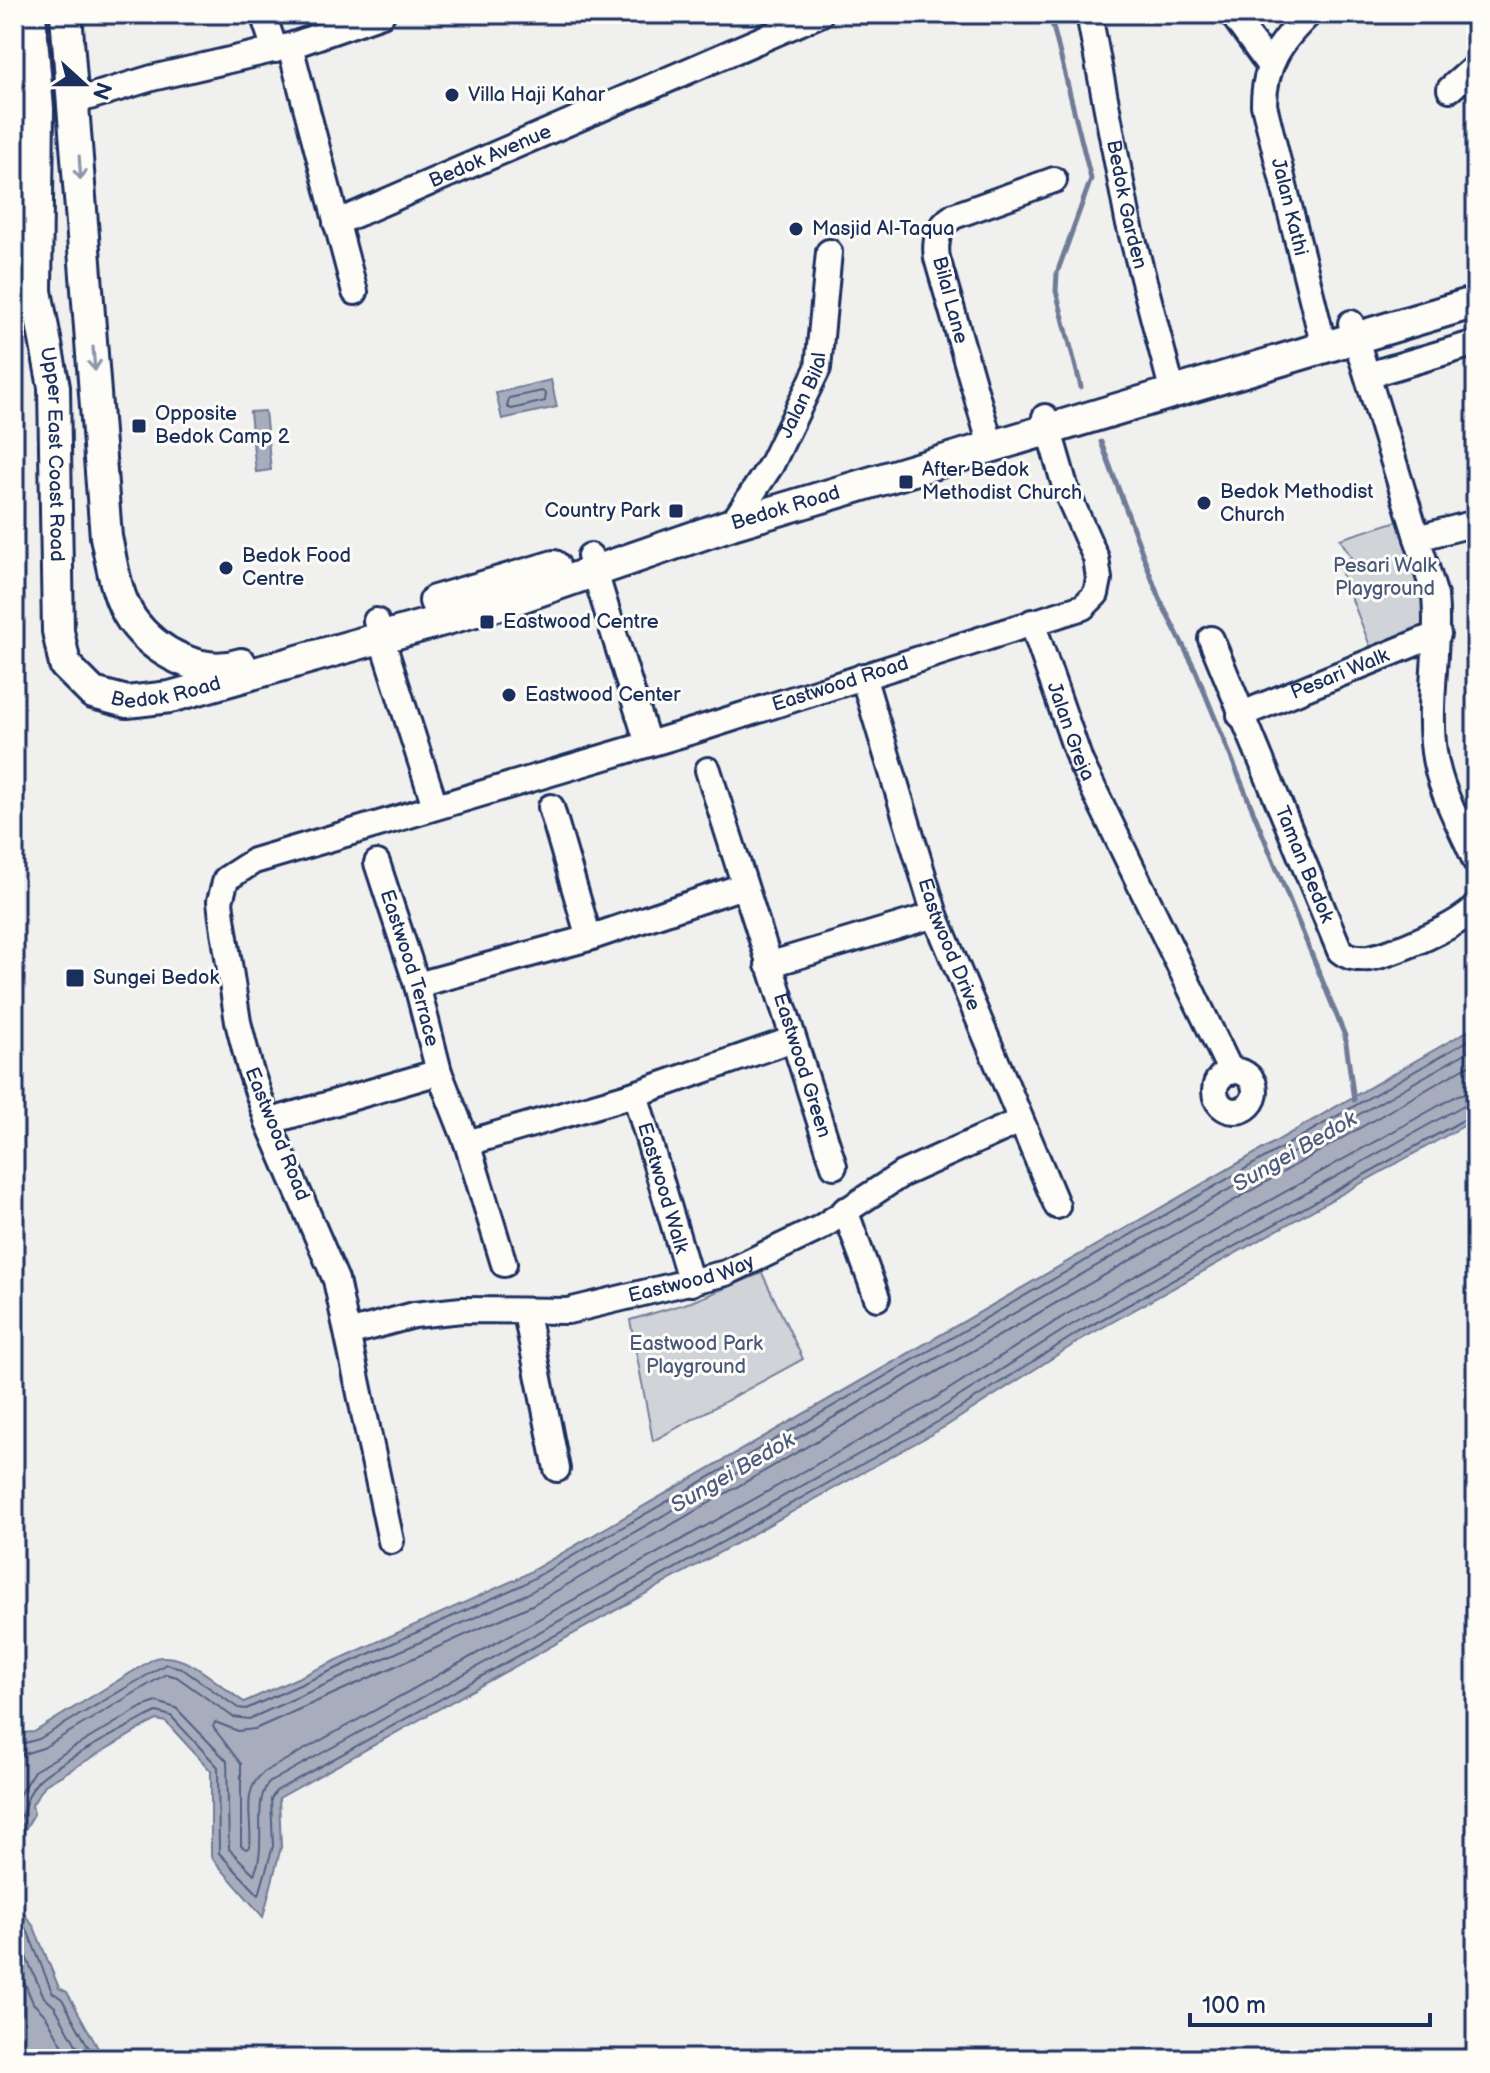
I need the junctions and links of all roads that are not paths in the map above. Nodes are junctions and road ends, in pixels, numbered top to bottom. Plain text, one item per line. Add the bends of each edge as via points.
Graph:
1 (30, 14) edge
2 (66, 14) edge
3 (263, 14) edge
4 (382, 14) edge
5 (820, 14) edge
6 (1089, 14) edge
7 (1232, 14) edge
8 (1309, 14) edge
9 (282, 48) junction
10 (1269, 65) junction
11 (1476, 66) edge
12 (1450, 89) dead end
13 (73, 102) junction
14 (1054, 180) dead end
15 (336, 223) junction
16 (829, 252) dead end
17 (1476, 285) edge
18 (355, 292) dead end
19 (1476, 302) edge
20 (1353, 330) junction
21 (1322, 341) junction
22 (1476, 343) edge
23 (1368, 375) junction
24 (1172, 386) junction
25 (1048, 424) junction
26 (989, 440) junction
27 (738, 515) junction
28 (105, 521) junction
29 (1476, 523) edge
30 (57, 533) junction
31 (1417, 538) junction
32 (592, 563) junction
33 (1032, 622) junction
34 (371, 631) junction
35 (1438, 634) junction
36 (1211, 639) dead end
37 (863, 676) junction
38 (93, 693) joint
39 (1240, 715) junction
40 (648, 744) junction
41 (708, 770) dead end
42 (551, 807) dead end
43 (427, 808) junction
44 (1476, 862) edge
45 (377, 863) dead end
46 (743, 886) junction
47 (1476, 906) edge
48 (935, 915) junction
49 (589, 938) junction
50 (768, 965) junction
51 (417, 985) junction
52 (791, 1040) junction
53 (439, 1072) junction
54 (1231, 1072) dead end
55 (635, 1094) junction
56 (1020, 1121) junction
57 (268, 1122) junction
58 (467, 1143) junction
59 (834, 1166) dead end
60 (1057, 1206) dead end
61 (845, 1210) junction
62 (504, 1264) dead end
63 (691, 1283) junction
64 (877, 1298) dead end
65 (526, 1313) junction
66 (348, 1333) junction
67 (557, 1469) dead end
68 (391, 1541) dead end

1 - 30 main road, Upper East Coast Road via 38,109 36,291 54,387
2 - 13 main road
3 - 9 street
4 - 9 street
5 - 15 street, Bedok Avenue
6 - 24 street, Bedok Garden via 1128,220
7 - 10 street
8 - 10 street, Jalan Kathi via 1281,43
9 - 13 street
9 - 15 street
10 - 21 street, Jalan Kathi via 1266,120
11 - 12 street
13 -> 28 main road
14 - 26 street, Bilal Lane via 954,216 943,225 937,241 937,258
15 - 18 street
16 - 27 street, Jalan Bilal via 818,368 771,465
17 - 20 main road, Bedok Road
19 - 20 main road, Bedok Road
20 - 21 main road, Bedok Road
20 - 23 street
21 - 24 main road, Bedok Road
22 - 23 street
23 - 31 street
24 - 25 main road, Bedok Road
25 - 26 main road, Bedok Road
25 - 33 street via 1067,493 1096,558 1098,586 1083,607
26 - 27 main road, Bedok Road
27 - 32 main road, Bedok Road
28 - 30 main road via 84,540
28 - 34 main road, Bedok Road via 120,594 131,619 166,652 193,664 230,668
29 - 31 street
30 - 38 main road, Upper East Coast Road via 60,648 65,665
31 - 35 street via 1435,596
32 - 34 main road, Bedok Road
32 - 40 street
33 - 37 street, Eastwood Road
33 - 54 street, Jalan Greja via 1080,761
34 - 38 main road, Bedok Road via 170,697 127,702
34 - 43 street
35 - 39 street, Pesari Walk
35 - 44 street via 1434,752
36 - 39 street, Taman Bedok
37 - 40 street, Eastwood Road
37 - 48 street, Eastwood Drive
39 - 47 street, Taman Bedok via 1340,951 1352,957 1375,956 1463,919
40 - 43 street, Eastwood Road
41 - 46 street, Eastwood Green
42 - 49 street
43 - 57 street, Eastwood Road via 254,861 226,879 220,901 238,1022
45 - 51 street, Eastwood Terrace
46 - 49 street
46 - 50 street, Eastwood Green
48 - 50 street
48 - 56 street, Eastwood Drive
49 - 51 street
50 - 52 street, Eastwood Green
51 - 53 street, Eastwood Terrace
52 - 55 street
52 - 59 street, Eastwood Green
53 - 57 street, Eastwood Terrace
53 - 58 street, Eastwood Terrace
55 - 58 street
55 - 63 street, Eastwood Walk
56 - 60 street, Eastwood Drive
56 - 61 street, Eastwood Way via 902,1174
57 - 66 street, Eastwood Road via 329,1258
58 - 62 street, Eastwood Terrace
61 - 63 street, Eastwood Way via 784,1248
61 - 64 street
63 - 65 street, Eastwood Way via 568,1311
65 - 66 street, Eastwood Way via 414,1315
65 - 67 street
66 - 68 street, Eastwood Road

